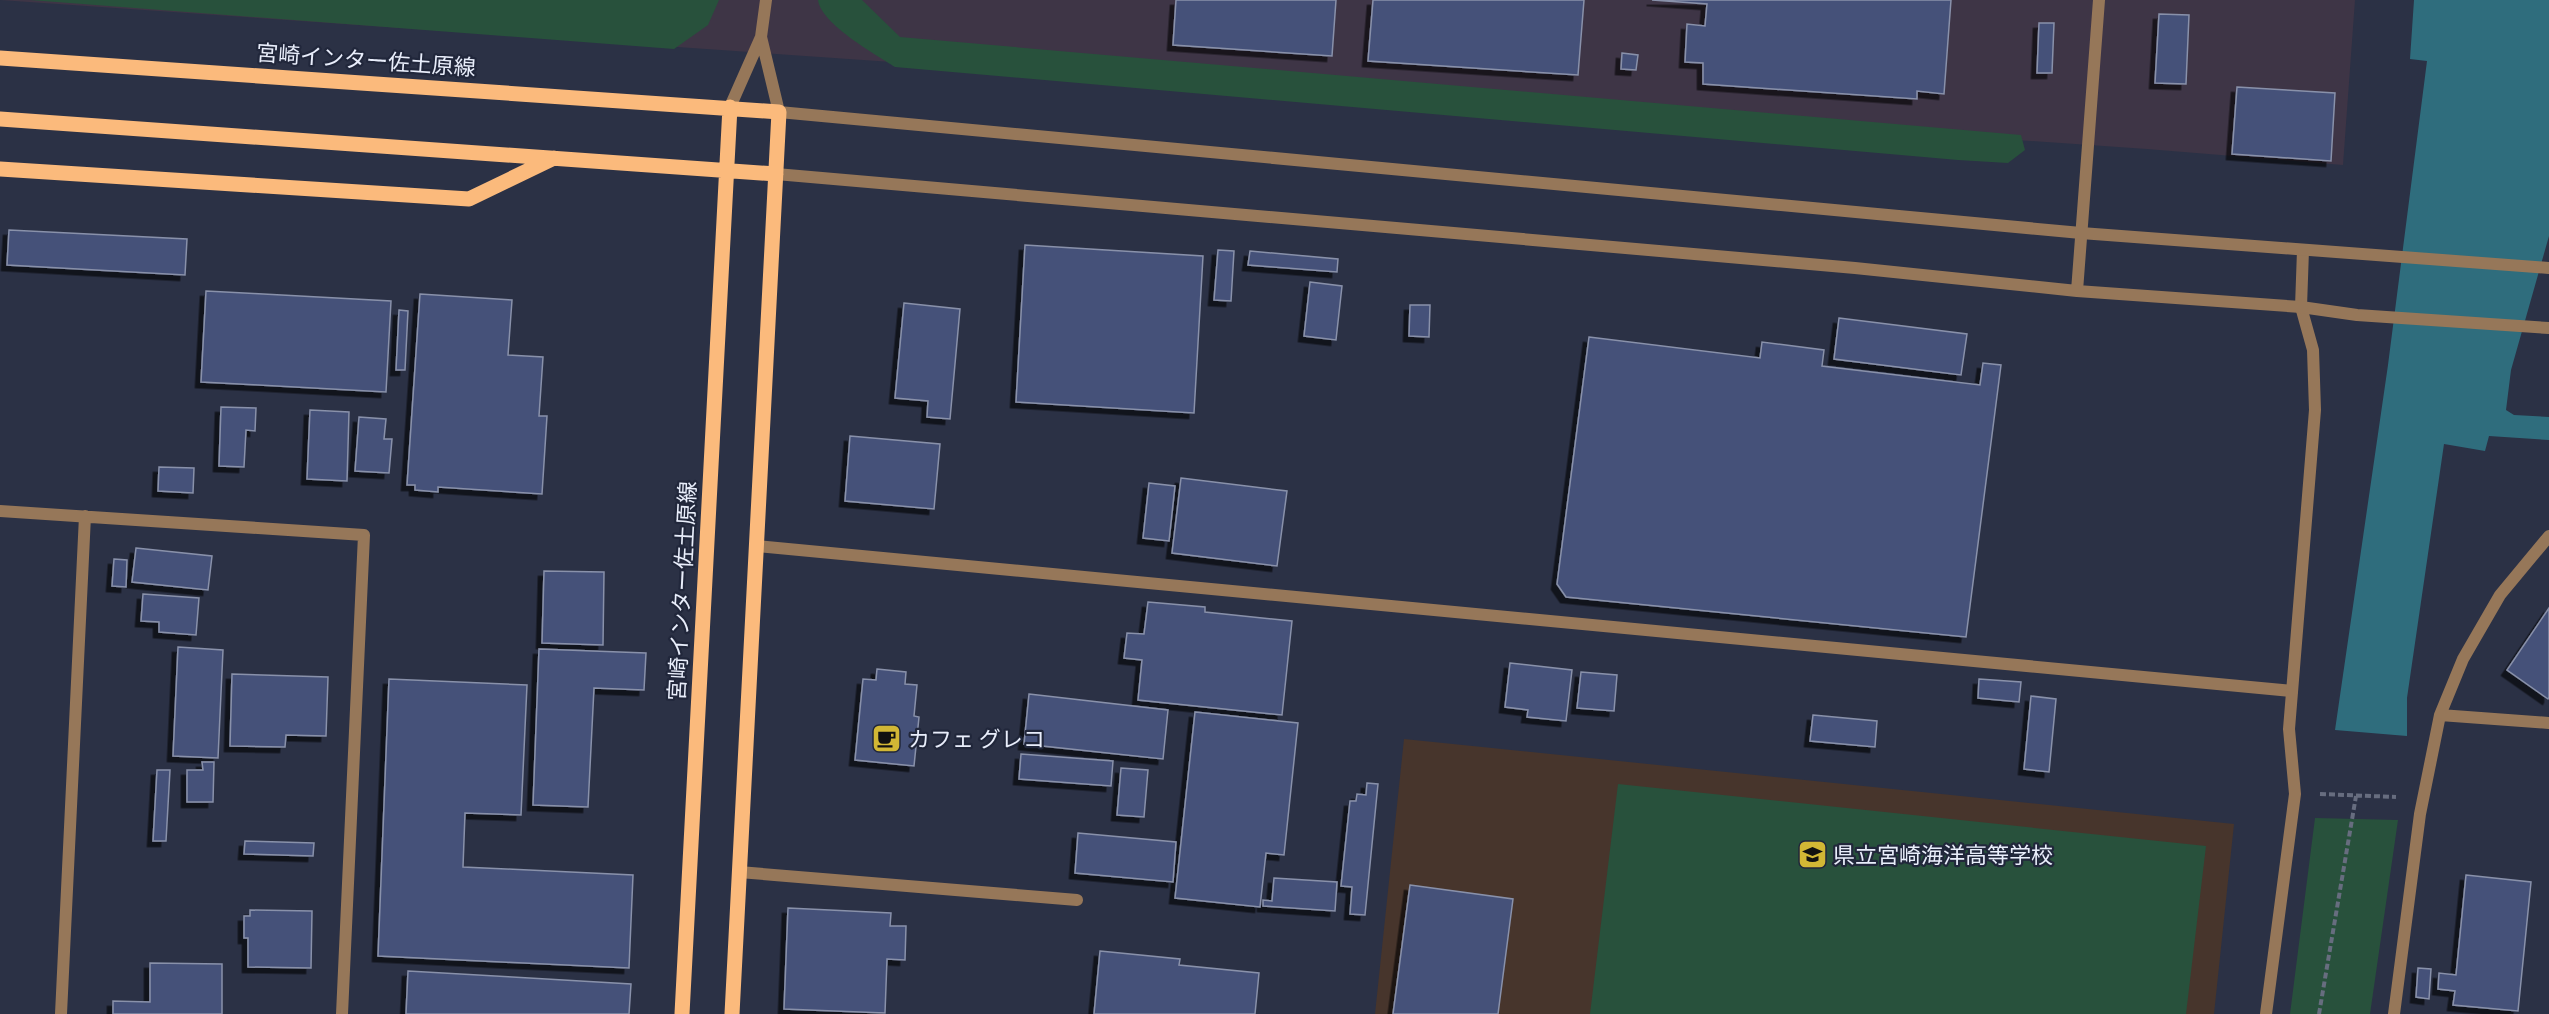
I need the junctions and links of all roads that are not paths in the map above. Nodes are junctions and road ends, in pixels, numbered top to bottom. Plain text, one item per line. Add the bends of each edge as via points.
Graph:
1 (766, 0) edge
2 (2099, 0) edge
3 (761, 37) junction
4 (0, 58) edge
5 (730, 107) junction
6 (779, 112) junction
7 (0, 119) edge
8 (554, 158) junction
9 (0, 169) edge
10 (726, 170) junction
11 (776, 174) junction
12 (2081, 233) junction
13 (2303, 250) junction
14 (2549, 268) edge
15 (2077, 291) junction
16 (2301, 307) junction
17 (2549, 328) edge
18 (0, 511) edge
19 (86, 516) junction
20 (2549, 536) edge
21 (756, 546) junction
22 (2292, 692) junction
23 (2440, 715) junction
24 (2549, 723) edge
25 (739, 872) junction
26 (1077, 900) dead end
27 (61, 1014) edge
28 (342, 1014) edge
29 (682, 1014) edge
30 (732, 1014) edge
31 (2266, 1014) edge
32 (2394, 1014) edge

1 - 3 street
2 - 12 street
3 - 5 street
3 - 6 street
4 - 5 main road, 宮崎インター佐土原線
5 - 6 main road, 宮崎インター佐土原線
5 - 10 main road, 宮崎インター佐土原線
6 - 11 main road
6 - 12 street
7 - 8 main road
8 - 9 main road via 470,199
8 - 10 main road
10 - 11 main road
10 - 29 main road, 宮崎インター佐土原線
11 - 15 street via 1855,268
11 - 21 main road
12 - 13 street
12 - 15 street
13 - 14 street
13 - 16 street
15 - 16 street
16 - 17 street via 2357,315
16 - 22 street via 2313,350 2314,410
18 - 19 street
19 - 27 street
19 - 28 street via 364,535
20 - 23 street via 2500,595 2463,659
21 - 22 street
21 - 25 main road
22 - 31 street via 2289,729 2295,794
23 - 24 street
23 - 32 street via 2423,798
25 - 26 street
25 - 30 main road

